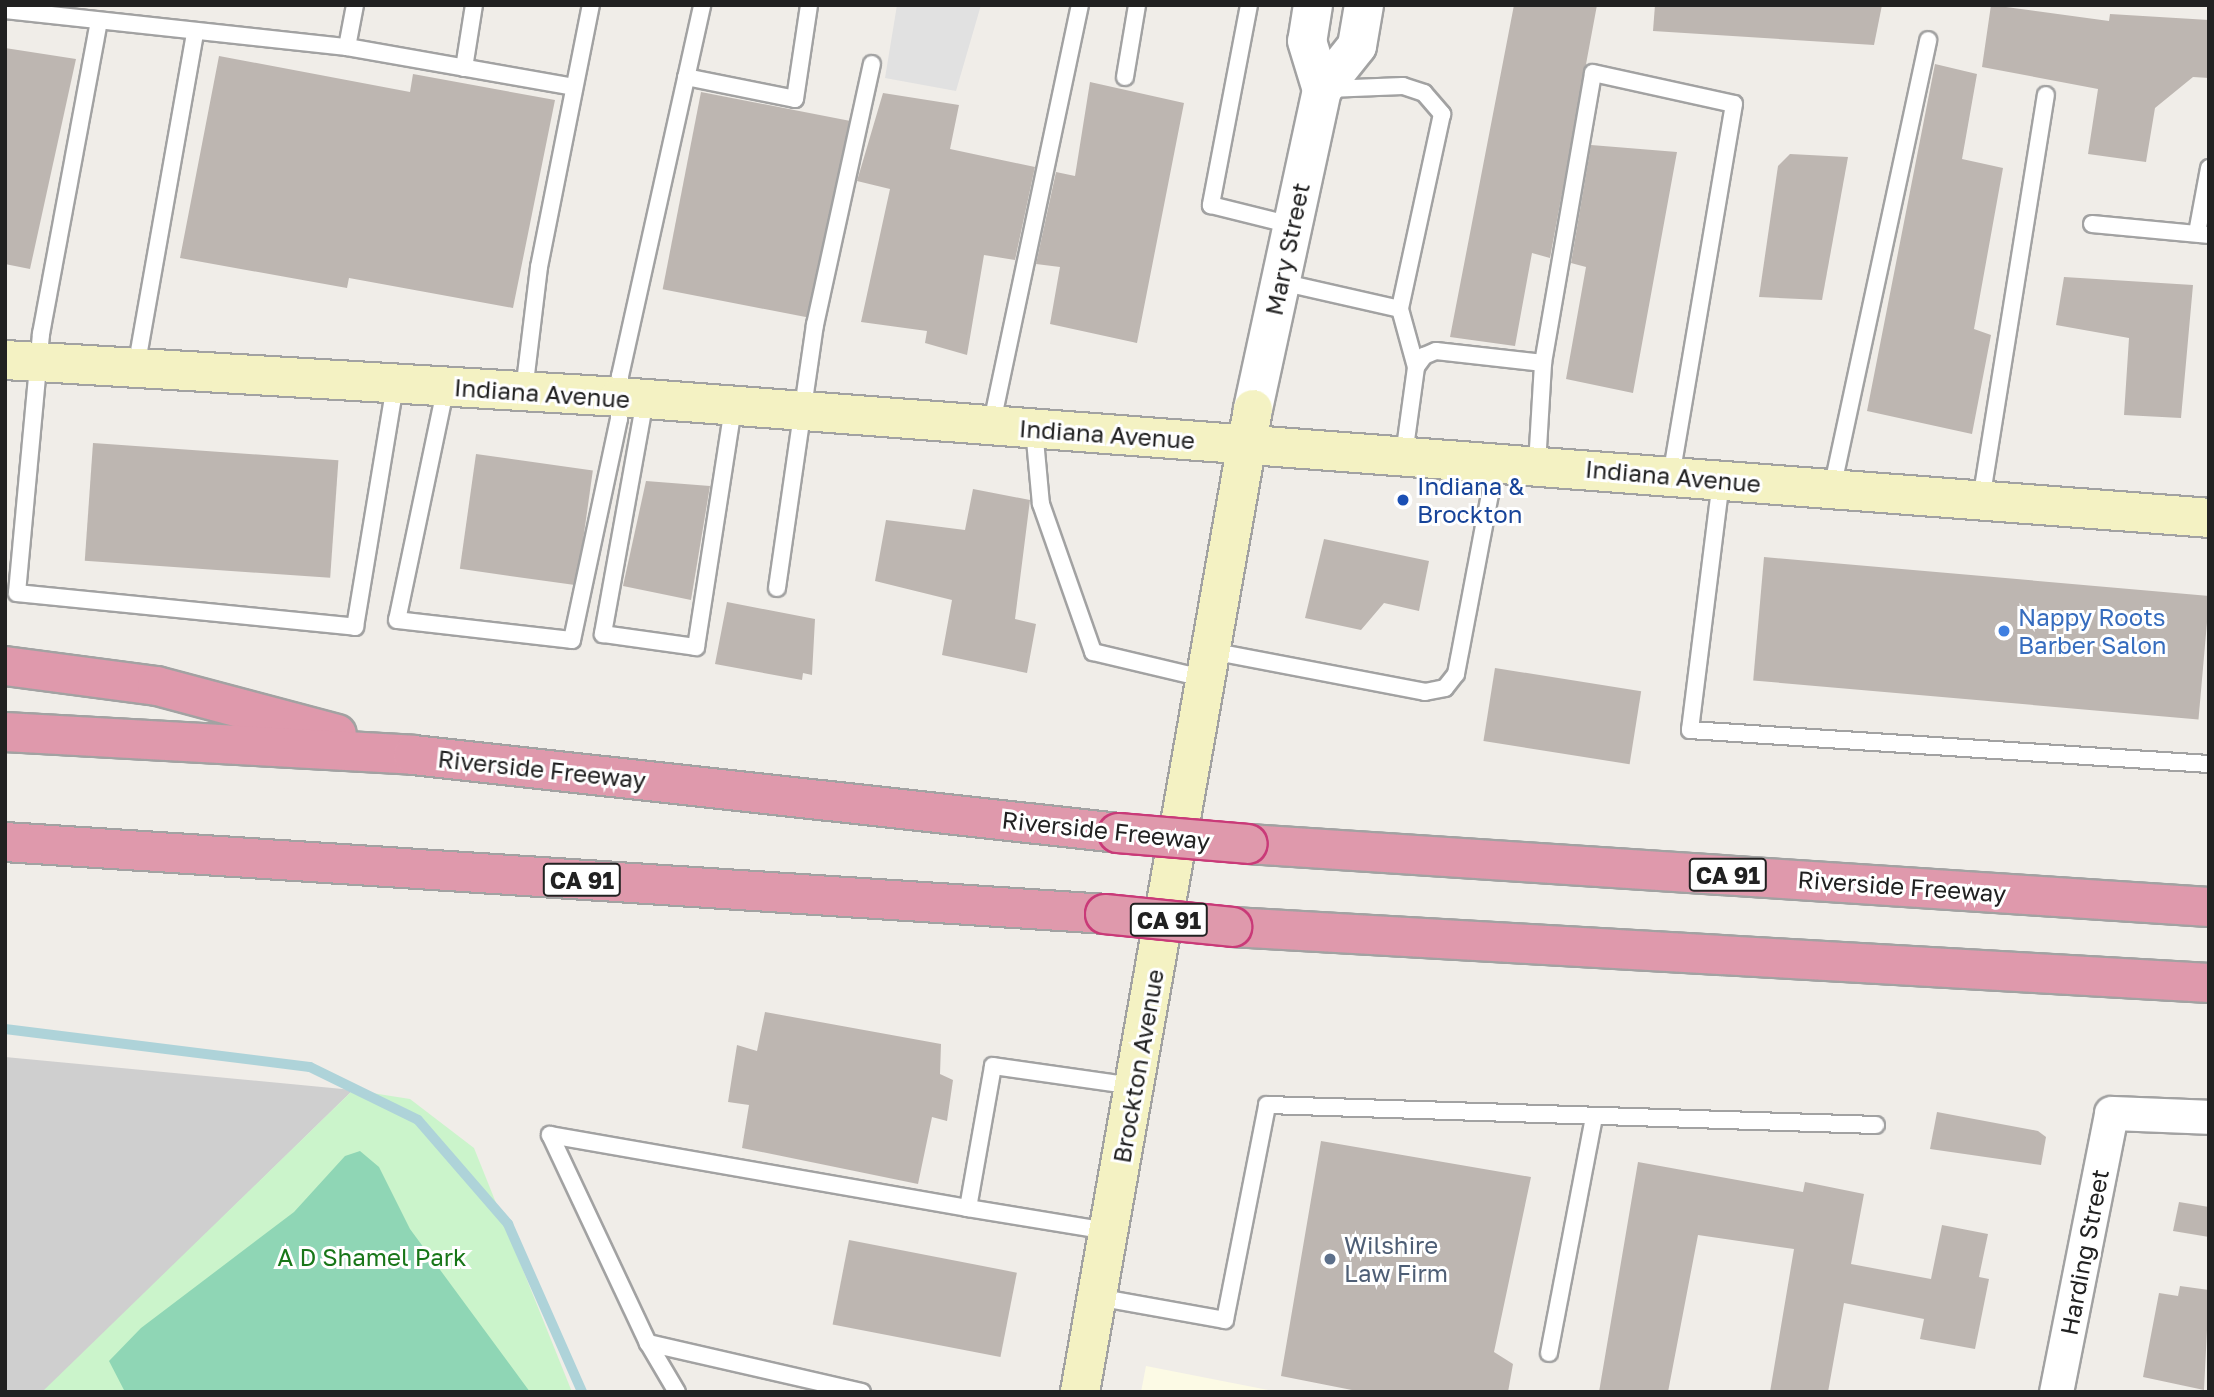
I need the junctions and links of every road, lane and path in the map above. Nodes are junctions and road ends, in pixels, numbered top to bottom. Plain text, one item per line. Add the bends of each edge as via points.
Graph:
1 (355, 5) edge
2 (474, 5) edge
3 (591, 5) edge
4 (702, 5) edge
5 (808, 5) edge
6 (1080, 5) edge
7 (1137, 5) edge
8 (1249, 5) edge
9 (1313, 5) edge
10 (1364, 5) edge
11 (5, 10) edge
12 (99, 22) junction
13 (195, 33) junction
14 (1928, 40) dead end
15 (346, 47) junction
16 (872, 64) dead end
17 (464, 68) junction
18 (686, 77) junction
19 (1125, 77) dead end
20 (574, 87) junction
21 (1322, 90) junction
22 (2046, 95) dead end
23 (2209, 168) edge
24 (2092, 224) dead end
25 (1292, 225) junction
26 (2203, 234) edge
27 (1281, 282) junction
28 (1399, 309) junction
29 (21, 361) edge
30 (1544, 363) junction
31 (1416, 367) junction
32 (136, 368) junction
33 (395, 386) junction
34 (524, 391) junction
35 (444, 396) junction
36 (628, 405) junction
37 (733, 407) junction
38 (801, 412) junction
39 (1250, 426) junction
40 (991, 427) junction
41 (1034, 429) junction
42 (1404, 455) junction
43 (1496, 462) junction
44 (1537, 465) junction
45 (1671, 476) junction
46 (1721, 480) junction
47 (1832, 489) junction
48 (1981, 500) junction
49 (2209, 518) edge
50 (777, 588) dead end
51 (11, 593) edge
52 (1209, 665) junction
53 (5, 666) edge
54 (5, 732) edge
55 (413, 755) junction
56 (2209, 764) edge
57 (5, 842) edge
58 (58, 846) junction
59 (5, 852) edge
60 (2209, 907) edge
61 (2209, 983) edge
62 (1134, 1086) junction
63 (2209, 1117) edge
64 (1594, 1118) junction
65 (1876, 1125) dead end
66 (968, 1208) junction
67 (1108, 1231) junction
68 (1097, 1297) junction
69 (648, 1343) junction
70 (1549, 1353) dead end
71 (677, 1392) edge
72 (862, 1392) edge
73 (1080, 1392) edge
74 (2056, 1392) edge

1 - 15 lane
2 - 17 lane
3 - 20 lane
4 - 18 lane
5 - 18 lane via 795,99
6 - 40 lane
7 - 19 lane
8 - 25 lane via 1211,205
9 - 21 street, Mary Street via 1307,41
10 - 21 street, Mary Street via 1357,46
11 - 12 lane
12 - 13 lane
12 - 29 lane
13 - 15 lane
13 - 32 lane
14 - 47 lane
15 - 17 lane
16 - 38 lane
17 - 20 lane
18 - 36 lane
20 - 34 lane via 539,267
21 - 25 street, Mary Street
21 - 28 lane via 1403,86 1424,93 1442,114
22 - 48 lane
23 - 26 lane
24 - 26 lane
25 - 27 street, Mary Street
27 - 28 lane
27 - 39 street, Mary Street
28 - 31 lane
29 - 32 main road, Indiana Avenue
29 - 51 lane
30 - 31 lane via 1436,351
30 - 44 lane
30 - 45 lane via 1594,73 1734,104
31 - 42 lane
32 - 33 main road, Indiana Avenue
33 - 35 main road, Indiana Avenue
33 - 51 lane via 355,626
34 - 35 main road, Indiana Avenue
34 - 36 main road, Indiana Avenue
35 - 36 lane via 397,620 572,640
36 - 37 main road, Indiana Avenue
36 - 37 lane via 603,634 696,648
37 - 38 main road, Indiana Avenue
38 - 40 main road, Indiana Avenue
38 - 50 lane
39 - 41 main road, Indiana Avenue
39 - 42 main road, Indiana Avenue
39 - 52 main road, Brockton Avenue
40 - 41 main road, Indiana Avenue
41 - 52 lane via 1041,504 1093,652
42 - 43 main road, Indiana Avenue
43 - 44 main road, Indiana Avenue
43 - 52 lane via 1456,674 1445,688 1425,692
44 - 45 main road, Indiana Avenue
45 - 46 main road, Indiana Avenue
46 - 47 main road, Indiana Avenue
46 - 56 lane via 1690,730
47 - 48 main road, Indiana Avenue
48 - 49 main road, Indiana Avenue
52 - 62 main road, Brockton Avenue
53 - 55 highway via 157,685
54 - 55 highway, Riverside Freeway / CA 91
55 - 60 highway, Riverside Freeway / CA 91, bridge via 1118,833
57 - 58 highway, CA 91
58 - 59 highway
58 - 61 highway, CA 91, bridge via 1232,926
62 - 66 lane via 993,1066
62 - 67 main road, Brockton Avenue
63 - 74 street, Harding Street via 2111,1113
64 - 65 lane
64 - 68 lane via 1266,1105 1225,1320
64 - 70 lane
66 - 67 lane
66 - 69 lane via 550,1135
67 - 68 main road, Brockton Avenue
68 - 73 main road, Brockton Avenue
69 - 71 lane
69 - 72 lane

